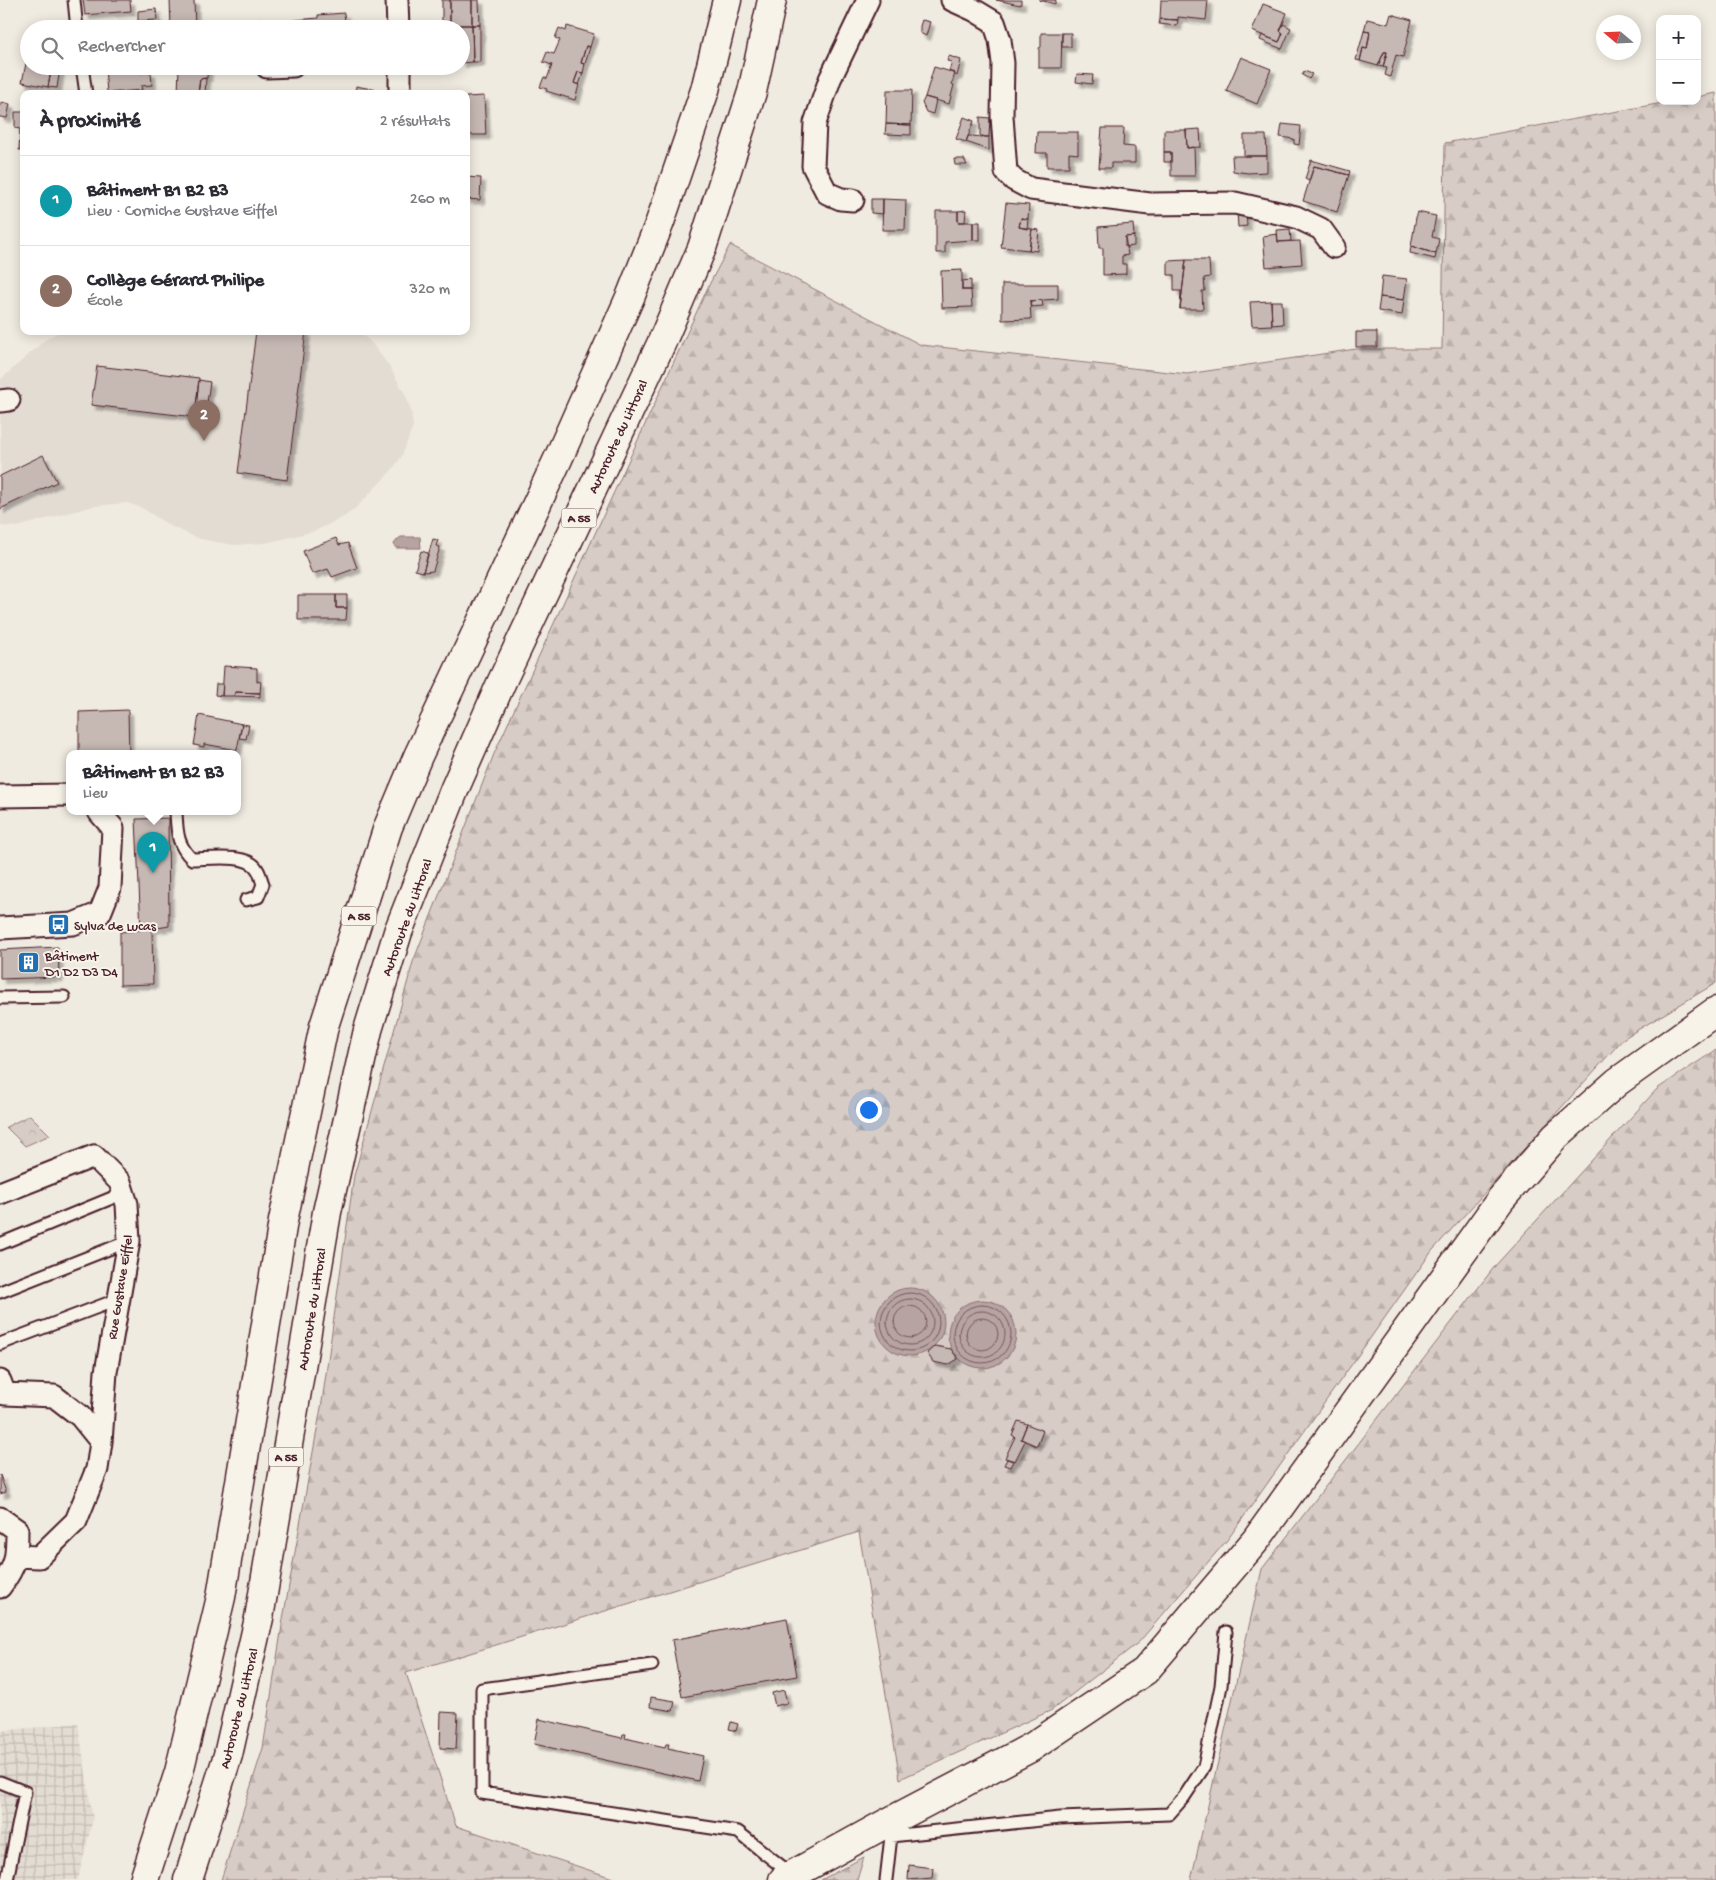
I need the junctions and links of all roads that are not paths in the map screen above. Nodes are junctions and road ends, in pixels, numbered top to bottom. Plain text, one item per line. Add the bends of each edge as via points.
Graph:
1 (74, 0) edge
2 (396, 0) edge
3 (727, 0) edge
4 (772, 0) edge
5 (868, 0) edge
6 (952, 0) edge
7 (76, 20) edge
8 (397, 20) edge
9 (83, 75) edge
10 (400, 75) edge
11 (85, 90) edge
12 (400, 90) edge
13 (853, 200) dead end
14 (1334, 247) dead end
15 (66, 795) edge
16 (0, 796) edge
17 (102, 815) edge
18 (176, 815) edge
19 (246, 900) dead end
20 (0, 928) edge
21 (64, 997) dead end
22 (0, 998) edge
23 (1716, 1010) edge
24 (0, 1193) edge
25 (124, 1193) junction
26 (129, 1241) junction
27 (0, 1244) edge
28 (0, 1292) edge
29 (119, 1299) junction
30 (0, 1344) edge
31 (2, 1390) edge
32 (101, 1442) junction
33 (0, 1518) edge
34 (17, 1556) junction
35 (0, 1587) edge
36 (1226, 1632) dead end
37 (652, 1665) dead end
38 (0, 1782) edge
39 (887, 1830) junction
40 (788, 1878) edge
41 (7, 1880) edge
42 (144, 1880) edge
43 (188, 1880) edge
44 (886, 1880) edge

1 - 7 lane
2 - 8 street
3 - 42 main road, A 55 via 705,90 660,222 558,459 410,774 388,827 324,1026 284,1221 221,1597 179,1772
4 - 43 main road, Autoroute du Littoral / A 55 via 752,92 702,248 661,344 502,681 398,932 368,1030 327,1212 260,1618 228,1755
5 - 13 street via 830,79 815,123 812,166 827,193
6 - 14 street via 994,22 1003,63 1006,172 1014,180 1031,189 1150,204 1235,203 1296,217 1321,228
9 - 11 lane
10 - 12 street
15 - 16 street
17 - 20 street via 113,828 110,888 100,913 73,924
18 - 19 lane via 182,850 192,859 231,858 248,861 257,867 263,884 258,897
21 - 22 lane
23 - 39 main road via 1617,1082 1555,1137 1501,1199 1256,1540 1145,1671 1032,1747
24 - 25 street, Rue Gustave Eiffel via 94,1156 120,1182
25 - 26 street, Rue Gustave Eiffel
25 - 27 lane
26 - 28 lane
26 - 29 street, Rue Gustave Eiffel
29 - 30 lane
29 - 32 street, Rue Gustave Eiffel via 106,1372
31 - 32 street via 54,1396 80,1416
32 - 34 street, Rue Gustave Eiffel via 97,1468 76,1521 39,1557
33 - 34 street via 16,1530
34 - 35 street via 10,1574
36 - 39 lane via 1220,1686 1204,1767 1169,1814
37 - 40 lane via 482,1689 482,1793 738,1832
38 - 41 lane via 25,1792
39 - 40 main road
39 - 44 lane

